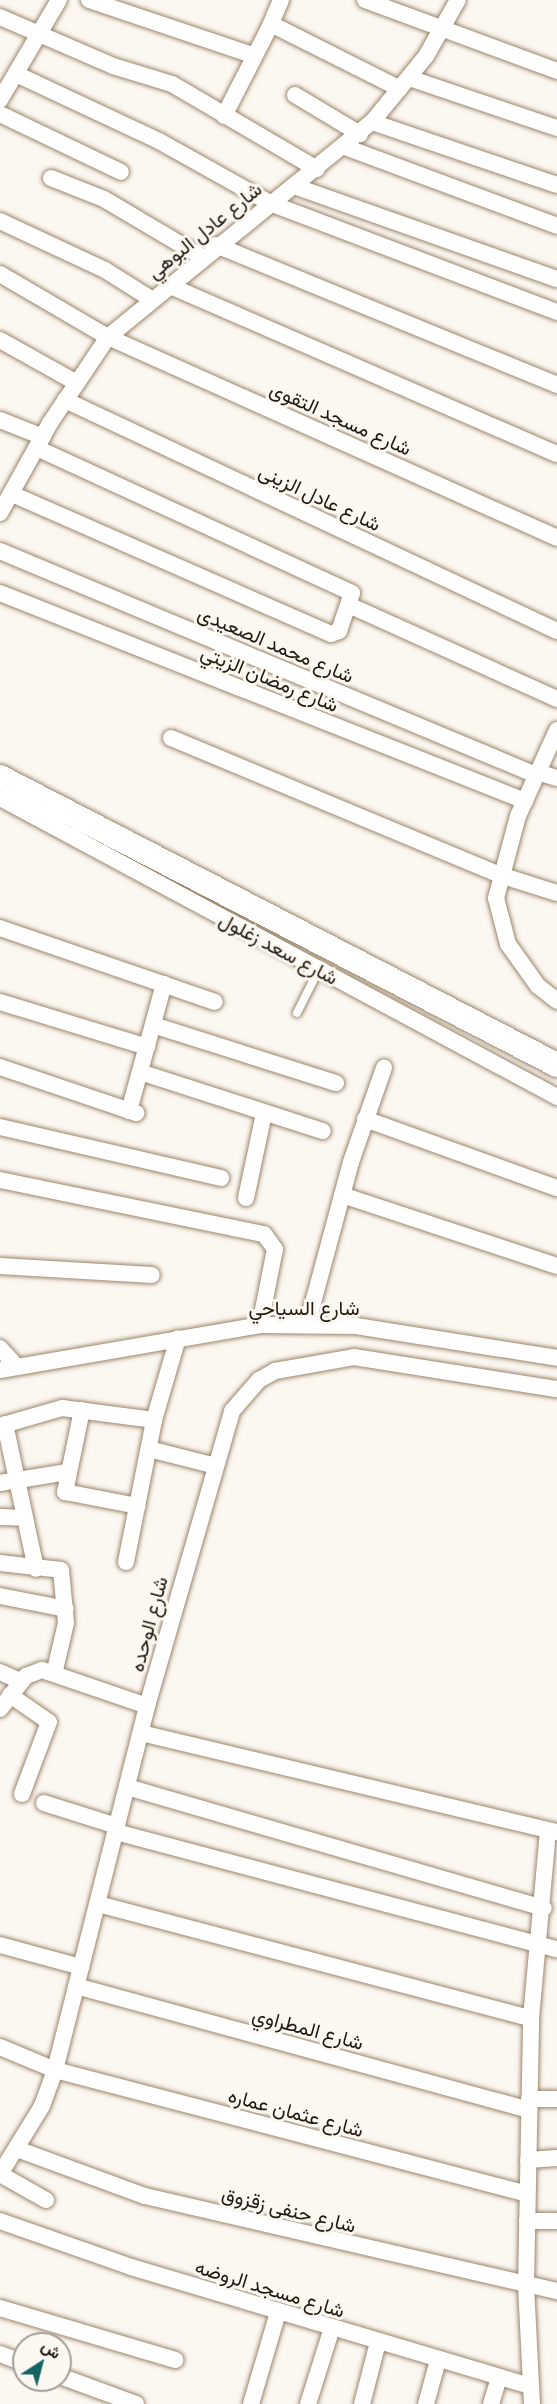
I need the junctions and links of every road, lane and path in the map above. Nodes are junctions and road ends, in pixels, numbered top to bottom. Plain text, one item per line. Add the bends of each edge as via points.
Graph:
1 (59, 0) edge
2 (89, 0) edge
3 (281, 0) edge
4 (365, 0) edge
5 (458, 0) edge
6 (0, 17) edge
7 (271, 24) junction
8 (441, 31) junction
9 (41, 34) junction
10 (255, 56) junction
11 (557, 70) edge
12 (16, 74) junction
13 (404, 84) junction
14 (295, 95) dead end
15 (0, 102) edge
16 (224, 116) junction
17 (366, 128) junction
18 (557, 128) edge
19 (345, 147) junction
20 (317, 169) junction
21 (121, 172) dead end
22 (51, 178) dead end
23 (557, 185) edge
24 (294, 186) junction
25 (270, 203) junction
26 (0, 221) edge
27 (557, 226) edge
28 (216, 245) junction
29 (202, 257) junction
30 (0, 274) edge
31 (557, 279) edge
32 (168, 285) junction
33 (151, 299) junction
34 (557, 312) edge
35 (108, 337) junction
36 (0, 340) edge
37 (77, 383) junction
38 (557, 385) edge
39 (65, 400) junction
40 (0, 420) edge
41 (40, 442) junction
42 (557, 454) edge
43 (5, 498) edge
44 (557, 538) edge
45 (0, 551) edge
46 (0, 593) edge
47 (351, 606) junction
48 (557, 631) edge
49 (557, 699) edge
50 (557, 730) edge
51 (171, 738) dead end
52 (537, 774) junction
53 (557, 778) edge
54 (2, 791) edge
55 (525, 801) junction
56 (500, 875) junction
57 (557, 893) edge
58 (0, 928) edge
59 (319, 969) junction
60 (164, 984) junction
61 (557, 1001) edge
62 (0, 1002) edge
63 (215, 1002) dead end
64 (297, 1013) dead end
65 (153, 1025) junction
66 (147, 1047) junction
67 (557, 1065) edge
68 (0, 1067) edge
69 (384, 1068) dead end
70 (140, 1072) junction
71 (336, 1083) dead end
72 (557, 1097) edge
73 (264, 1113) junction
74 (365, 1119) junction
75 (0, 1127) edge
76 (323, 1131) dead end
77 (221, 1178) dead end
78 (0, 1180) edge
79 (557, 1188) edge
80 (342, 1195) junction
81 (246, 1198) dead end
82 (0, 1266) edge
83 (557, 1266) edge
84 (152, 1275) dead end
85 (260, 1325) junction
86 (307, 1325) junction
87 (178, 1338) junction
88 (0, 1348) edge
89 (557, 1358) edge
90 (8, 1368) edge
91 (557, 1389) edge
92 (82, 1410) junction
93 (154, 1420) junction
94 (3, 1425) edge
95 (149, 1449) junction
96 (6, 1454) edge
97 (212, 1465) junction
98 (67, 1472) junction
99 (18, 1481) junction
100 (0, 1483) edge
101 (138, 1506) junction
102 (0, 1517) edge
103 (25, 1518) junction
104 (126, 1562) dead end
105 (0, 1563) edge
106 (36, 1569) junction
107 (0, 1596) edge
108 (66, 1609) junction
109 (0, 1671) edge
110 (54, 1674) junction
111 (20, 1681) junction
112 (5, 1702) edge
113 (147, 1706) junction
114 (141, 1733) junction
115 (127, 1787) junction
116 (22, 1794) dead end
117 (44, 1803) dead end
118 (117, 1829) junction
119 (553, 1831) edge
120 (551, 1891) edge
121 (98, 1904) junction
122 (544, 1908) junction
123 (0, 1945) edge
124 (538, 1947) junction
125 (557, 1949) edge
126 (81, 1967) junction
127 (76, 1986) junction
128 (531, 2018) junction
129 (0, 2047) edge
130 (55, 2070) junction
131 (557, 2099) edge
132 (529, 2105) junction
133 (17, 2149) junction
134 (557, 2158) edge
135 (528, 2160) junction
136 (0, 2174) edge
137 (527, 2194) junction
138 (46, 2200) dead end
139 (0, 2221) edge
140 (527, 2221) junction
141 (557, 2221) edge
142 (526, 2287) junction
143 (557, 2291) edge
144 (0, 2308) edge
145 (278, 2312) junction
146 (332, 2328) junction
147 (378, 2342) junction
148 (175, 2360) dead end
149 (438, 2360) junction
150 (499, 2377) junction
151 (72, 2380) edge
152 (531, 2386) junction
153 (136, 2404) edge
154 (251, 2404) edge
155 (308, 2404) edge
156 (362, 2404) edge
157 (426, 2404) edge
158 (492, 2404) edge
159 (532, 2404) edge

1 - 9 street
2 - 10 street
3 - 7 street
4 - 8 street
5 - 8 street, شارع عادل البوهي
6 - 9 street
7 - 10 street
7 - 13 street
8 - 11 street
8 - 13 street, شارع عادل البوهي
9 - 12 street
9 - 16 street via 113,66 172,84
10 - 16 street
12 - 15 street
12 - 25 street via 159,141
13 - 17 street, شارع عادل البوهي
13 - 18 street
14 - 17 street
15 - 21 street
16 - 20 street
17 - 19 street, شارع عادل البوهي
17 - 23 street
19 - 20 street, شارع عادل البوهي
19 - 27 street
20 - 24 street, شارع عادل البوهي
22 - 29 street via 114,204
24 - 25 street, شارع عادل البوهي
24 - 31 street
25 - 28 street, شارع عادل البوهي
25 - 34 street
26 - 33 street via 105,270
28 - 29 street, شارع عادل البوهي
28 - 38 street
29 - 32 street, شارع عادل البوهي
30 - 35 street, شارع مسجد التقوى
32 - 33 street, شارع عادل البوهي
32 - 42 street
33 - 35 street, شارع عادل البوهي
35 - 37 street, شارع عادل البوهي
35 - 44 street, شارع مسجد التقوى
36 - 37 street
37 - 39 street, شارع عادل البوهي
39 - 41 street, شارع عادل البوهي
39 - 48 street, شارع عادل الزينى
40 - 41 street
41 - 43 street, شارع عادل البوهي
41 - 47 street via 352,593
43 - 47 street via 331,634 339,631
45 - 52 street, شارع محمد الصعيدى
46 - 55 street, شارع رمضان الزيتي
47 - 49 street
50 - 52 street
51 - 56 street
52 - 53 street, شارع محمد الصعيدى
52 - 55 street
54 - 59 street, شارع سعد زغلول
54 - 67 street, شارع سعد زغلول
55 - 56 street
56 - 57 street
56 - 61 street via 496,898 508,944 538,986
58 - 60 street
59 - 64 lane
59 - 72 street, شارع سعد زغلول
60 - 63 street
60 - 65 street
62 - 66 street
65 - 66 street
65 - 71 street
66 - 70 street
68 - 70 street via 133,1112
69 - 74 street
70 - 73 street
73 - 76 street
73 - 81 street
74 - 79 street
74 - 80 street
75 - 77 street
78 - 85 street via 264,1234 275,1248
80 - 83 street
80 - 86 street
82 - 84 street
85 - 86 street, شارع السياحي
85 - 87 street, شارع السياحي
86 - 89 street, شارع السياحي via 356,1326
87 - 90 street, شارع السياحي
87 - 93 street
88 - 90 street
91 - 97 street, شارع الوحده via 378,1359 314,1361 275,1371 248,1391 232,1412
92 - 93 street
92 - 94 street via 62,1408
92 - 98 street
93 - 95 street
94 - 96 street
95 - 97 street
95 - 101 street
96 - 99 street
97 - 113 street, شارع الوحده
98 - 99 street
98 - 101 street via 64,1488 69,1494
99 - 100 street
99 - 103 street
101 - 104 street
102 - 103 street
103 - 106 street
105 - 106 street
106 - 108 street via 61,1570
107 - 108 street
108 - 110 street
109 - 111 street
110 - 111 street via 35,1670
110 - 113 street
111 - 112 street
112 - 116 street via 49,1722
113 - 114 street, شارع الوحده
114 - 115 street, شارع الوحده
114 - 119 street
115 - 118 street, شارع الوحده
115 - 122 street
117 - 118 street
118 - 121 street, شارع الوحده
118 - 124 street
119 - 120 street
120 - 122 street
121 - 126 street, شارع الوحده
121 - 128 street
122 - 124 street
123 - 126 street
124 - 125 street
124 - 128 street
126 - 127 street, شارع الوحده
127 - 130 street, شارع الوحده
127 - 132 street, شارع المطراوي
128 - 132 street
129 - 130 street, شارع عثمان عماره
130 - 133 street, شارع الوحده
130 - 137 street, شارع عثمان عماره
131 - 132 street, شارع المطراوي
132 - 135 street
133 - 136 street, شارع الوحده
133 - 142 street, شارع حنفى زقزوق via 145,2196
134 - 135 street
135 - 137 street
136 - 138 street
137 - 140 street
139 - 145 street, شارع مسجد الروضه via 41,2239
140 - 141 street
140 - 142 street
142 - 143 street, شارع حنفى زقزوق
142 - 152 street
144 - 148 street
145 - 146 street, شارع مسجد الروضه
145 - 154 street
146 - 147 street, شارع مسجد الروضه
146 - 155 street
147 - 149 street, شارع مسجد الروضه
147 - 156 street
149 - 150 street, شارع مسجد الروضه
149 - 157 street
150 - 152 street, شارع مسجد الروضه
150 - 158 street
151 - 153 street
152 - 159 street

